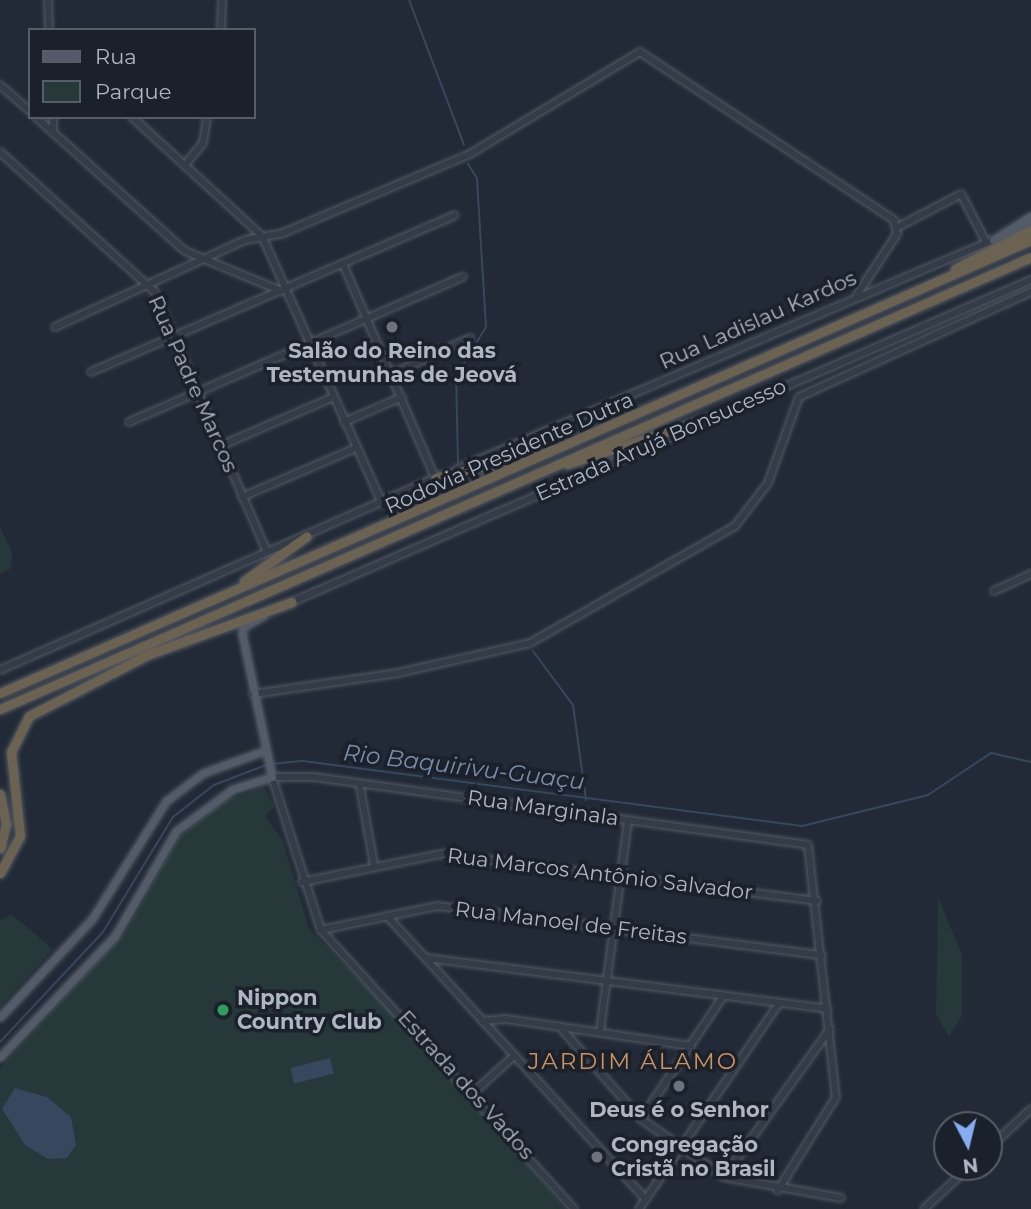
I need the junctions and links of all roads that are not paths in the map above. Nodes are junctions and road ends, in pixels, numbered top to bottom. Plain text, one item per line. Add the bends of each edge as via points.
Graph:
1 (48, 0) edge
2 (222, 0) edge
3 (49, 28) edge
4 (220, 28) edge
5 (0, 85) edge
6 (28, 109) edge
7 (38, 119) edge
8 (52, 119) edge
9 (134, 119) edge
10 (207, 119) edge
11 (53, 132) junction
12 (0, 151) edge
13 (185, 166) junction
14 (455, 215) dead end
15 (1031, 216) edge
16 (1031, 223) edge
17 (898, 227) junction
18 (1031, 230) edge
19 (262, 236) junction
20 (1031, 240) edge
21 (989, 241) junction
22 (974, 257) junction
23 (1031, 257) edge
24 (198, 260) junction
25 (343, 264) junction
26 (873, 267) junction
27 (463, 277) dead end
28 (1031, 281) edge
29 (142, 284) junction
30 (932, 284) junction
31 (877, 286) junction
32 (284, 290) junction
33 (1031, 292) edge
34 (857, 295) junction
35 (366, 318) junction
36 (55, 327) dead end
37 (173, 336) junction
38 (470, 338) dead end
39 (311, 343) junction
40 (91, 372) dead end
41 (392, 374) junction
42 (196, 391) junction
43 (333, 397) junction
44 (402, 397) junction
45 (728, 412) junction
46 (128, 422) dead end
47 (344, 422) junction
48 (581, 442) junction
49 (220, 446) junction
50 (356, 448) junction
51 (545, 469) junction
52 (435, 478) junction
53 (243, 497) junction
54 (382, 503) junction
55 (307, 536) junction
56 (267, 552) junction
57 (1031, 574) edge
58 (994, 591) dead end
59 (292, 602) junction
60 (207, 603) junction
61 (0, 670) edge
62 (0, 693) edge
63 (253, 694) junction
64 (0, 709) edge
65 (266, 753) junction
66 (271, 773) junction
67 (360, 787) junction
68 (0, 794) edge
69 (628, 820) junction
70 (0, 848) edge
71 (374, 865) junction
72 (0, 873) edge
73 (622, 877) junction
74 (302, 882) junction
75 (817, 901) junction
76 (387, 916) junction
77 (615, 928) junction
78 (321, 930) junction
79 (822, 955) junction
80 (426, 958) junction
81 (608, 979) junction
82 (724, 995) junction
83 (779, 1003) junction
84 (828, 1009) junction
85 (0, 1017) edge
86 (482, 1021) junction
87 (559, 1026) junction
88 (830, 1029) junction
89 (600, 1031) junction
90 (691, 1046) junction
91 (514, 1056) junction
92 (0, 1057) edge
93 (473, 1093) junction
94 (1031, 1109) edge
95 (641, 1119) junction
96 (1003, 1135) edge
97 (680, 1148) junction
98 (724, 1177) junction
99 (954, 1181) edge
100 (778, 1190) junction
101 (841, 1198) dead end
102 (645, 1199) junction
103 (574, 1209) edge
104 (639, 1209) edge
105 (924, 1209) edge

1 - 3 street
2 - 4 street
5 - 6 street
7 - 11 street
8 - 11 street
9 - 13 street
10 - 13 street via 203,143
11 - 24 street
12 - 29 street, Rua Padre Marcos
13 - 19 street
14 - 25 street
15 - 21 main road, Rua Ladislau Kardos
16 - 21 main road
17 - 19 street via 644,53 462,157 283,233
17 - 21 street via 961,194
17 - 26 street
18 - 22 highway
19 - 24 street
19 - 32 street
20 - 30 highway, Rodovia Presidente Dutra
21 - 22 highway
21 - 31 street, Rua Ladislau Kardos
22 - 30 highway
23 - 51 highway, Rodovia Presidente Dutra
24 - 29 street
24 - 32 street
25 - 32 street
25 - 35 street
26 - 31 street
26 - 34 street
27 - 35 street
28 - 45 street, Estrada Arujá Bonsucesso
29 - 36 street
29 - 37 street, Rua Padre Marcos via 154,291
30 - 48 highway, Rodovia Presidente Dutra
31 - 34 street, Rua Ladislau Kardos
32 - 37 street
32 - 39 street
33 - 63 street via 806,392 796,402 762,495 736,526 530,643 398,673
34 - 52 street, Rua Ladislau Kardos
35 - 39 street
35 - 41 street
37 - 40 street
37 - 42 street, Rua Padre Marcos
38 - 41 street
39 - 42 street
39 - 43 street
41 - 44 street
42 - 46 street
42 - 49 street, Rua Padre Marcos
43 - 47 street
43 - 49 street
44 - 47 street
44 - 52 street
45 - 51 highway
45 - 59 street, Estrada Arujá Bonsucesso
47 - 50 street
48 - 52 highway
48 - 60 highway, Rodovia Presidente Dutra
49 - 53 street, Rua Padre Marcos
50 - 53 street
50 - 54 street
51 - 64 highway, Rodovia Presidente Dutra
52 - 54 street, Rua Ladislau Kardos
53 - 56 street, Rua Padre Marcos
54 - 55 street, Rua Ladislau Kardos
55 - 56 street, Rua Ladislau Kardos
55 - 60 highway via 270,568
56 - 61 street, Rua Ladislau Kardos
57 - 58 street
59 - 63 main road via 241,630
59 - 72 highway via 147,655 45,704 21,727 11,752 20,836
60 - 62 highway, Rodovia Presidente Dutra
63 - 65 main road
65 - 66 main road
65 - 85 main road via 203,773 166,801 92,919
66 - 67 street, Rua Marginala via 313,776
66 - 74 street, Estrada dos Vados
66 - 92 main road via 233,789 176,831 115,936
67 - 69 street, Rua Marginala
67 - 71 street
68 - 70 highway via 6,824
69 - 73 street
69 - 75 street, Rua Marginala via 806,844 811,849
71 - 73 street, Rua Marcos Antônio Salvador via 441,854
71 - 74 street, Rua Marcos Antônio Salvador
73 - 75 street, Rua Marcos Antônio Salvador
73 - 77 street
74 - 78 street, Estrada dos Vados
75 - 79 street
76 - 77 street, Rua Manoel de Freitas via 437,906
76 - 78 street, Rua Manoel de Freitas
76 - 80 street
77 - 79 street, Rua Manoel de Freitas
77 - 81 street
78 - 93 street, Estrada dos Vados
79 - 84 street
80 - 81 street
80 - 86 street
81 - 82 street
81 - 89 street
82 - 83 street
82 - 90 street
83 - 84 street
83 - 97 street
84 - 88 street
86 - 87 street
86 - 91 street
87 - 89 street
87 - 95 street
88 - 98 street
88 - 100 street via 834,1105
89 - 90 street
90 - 95 street
91 - 93 street
91 - 102 street
93 - 103 street, Estrada dos Vados
94 - 96 street
95 - 97 street
97 - 98 street
97 - 102 street
98 - 100 street
99 - 105 street
100 - 101 street
102 - 104 street

